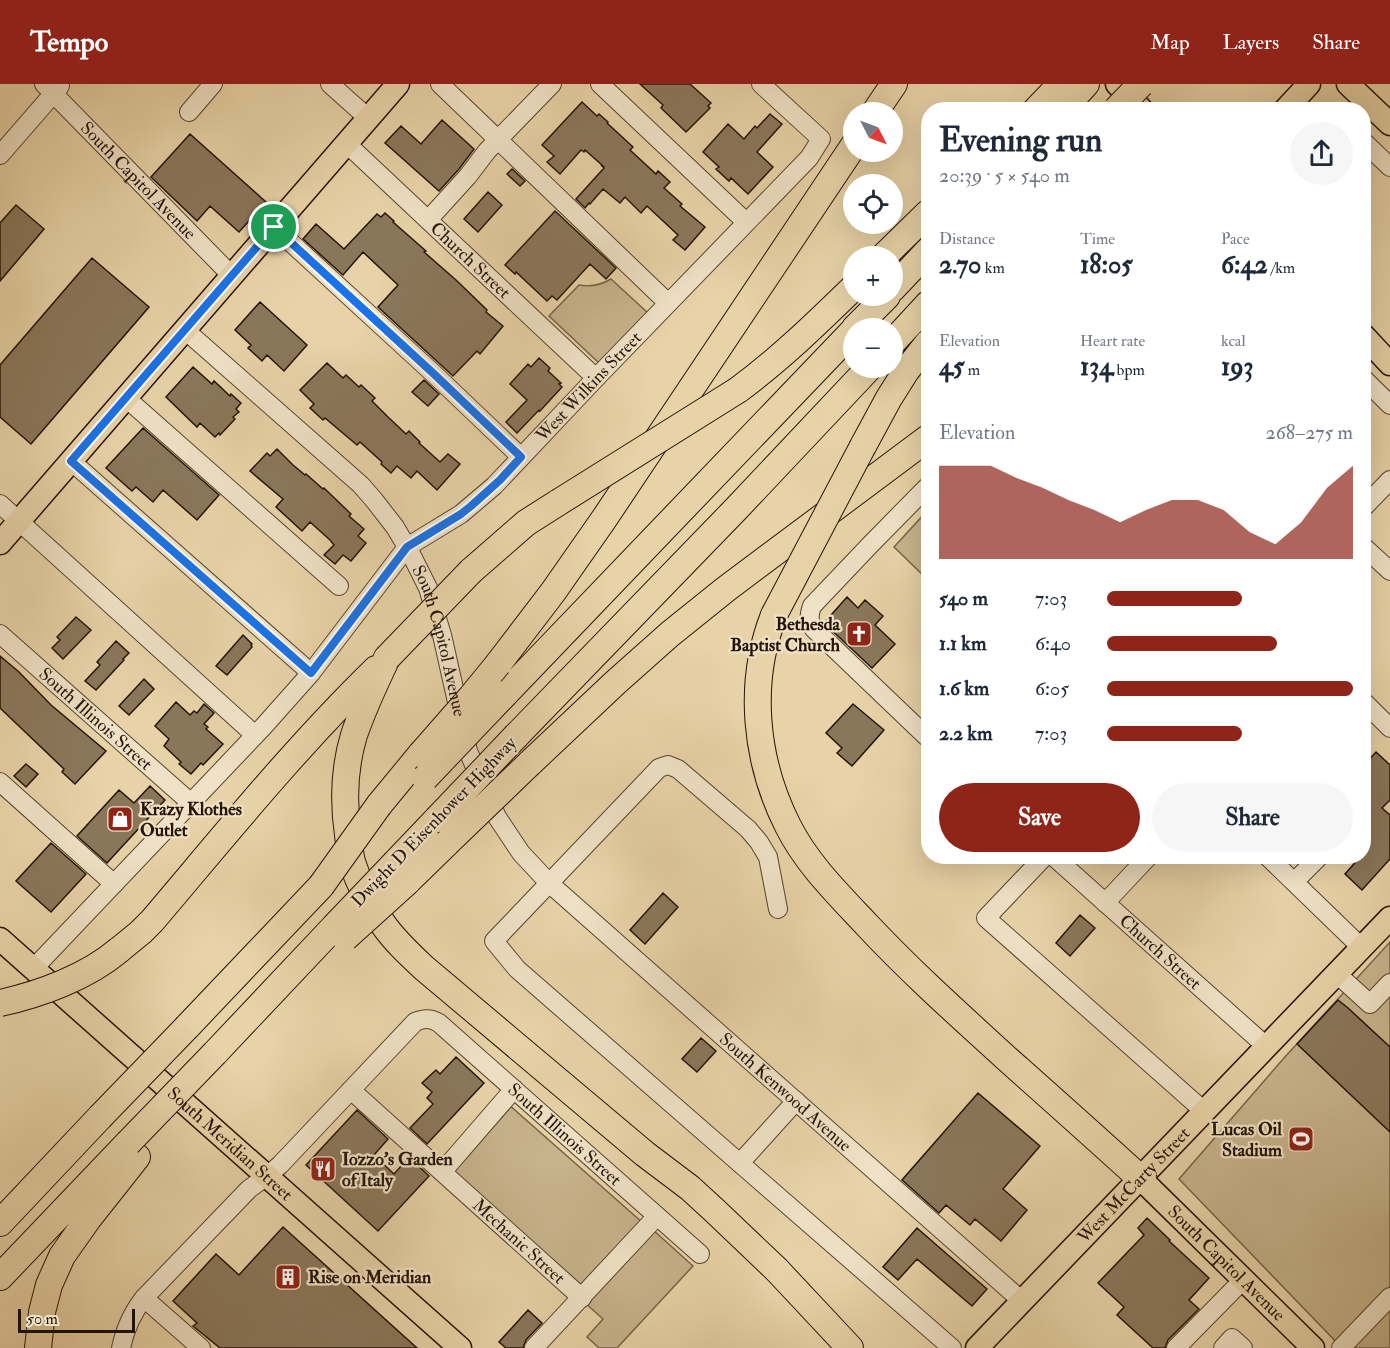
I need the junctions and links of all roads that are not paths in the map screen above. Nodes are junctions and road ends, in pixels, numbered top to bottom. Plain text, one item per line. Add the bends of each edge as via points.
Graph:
1 (213, 84) edge
2 (330, 84) edge
3 (398, 84) edge
4 (440, 84) edge
5 (552, 84) edge
6 (600, 84) edge
7 (761, 84) edge
8 (894, 84) edge
9 (1062, 84) edge
10 (1086, 84) edge
11 (1117, 84) edge
12 (1141, 84) edge
13 (1151, 84) edge
14 (1309, 84) edge
15 (1348, 84) edge
16 (53, 87) edge
17 (882, 102) edge
18 (1044, 102) edge
19 (1069, 102) edge
20 (1124, 102) edge
21 (1134, 102) edge
22 (1136, 102) edge
23 (1292, 102) edge
24 (1367, 102) edge
25 (1371, 106) edge
26 (189, 112) dead end
27 (368, 118) junction
28 (1390, 124) edge
29 (499, 139) junction
30 (346, 143) junction
31 (1371, 149) edge
32 (0, 155) edge
33 (843, 161) edge
34 (1390, 167) edge
35 (428, 220) junction
36 (921, 220) edge
37 (746, 222) junction
38 (274, 227) junction
39 (894, 246) edge
40 (921, 258) edge
41 (232, 276) junction
42 (903, 277) edge
43 (843, 297) edge
44 (668, 303) junction
45 (876, 306) edge
46 (921, 312) edge
47 (865, 318) edge
48 (185, 330) junction
49 (903, 331) edge
50 (843, 341) edge
51 (1371, 344) edge
52 (921, 352) edge
53 (1390, 364) edge
54 (596, 378) junction
55 (860, 378) edge
56 (1371, 386) edge
57 (126, 398) junction
58 (1390, 405) edge
59 (921, 443) edge
60 (521, 457) junction
61 (71, 461) junction
62 (1390, 480) edge
63 (921, 493) edge
64 (1371, 500) edge
65 (0, 504) edge
66 (19, 521) junction
67 (0, 543) edge
68 (407, 547) junction
69 (1371, 553) edge
70 (1390, 571) edge
71 (339, 586) dead end
72 (0, 634) edge
73 (387, 658) junction
74 (311, 673) junction
75 (1371, 709) edge
76 (1390, 728) edge
77 (921, 731) edge
78 (255, 735) junction
79 (423, 766) junction
80 (0, 782) edge
81 (191, 803) junction
82 (1038, 864) edge
83 (1062, 864) edge
84 (1142, 864) edge
85 (1275, 864) edge
86 (1312, 864) edge
87 (402, 872) junction
88 (1294, 882) junction
89 (549, 883) junction
90 (114, 884) junction
91 (1105, 903) junction
92 (778, 909) dead end
93 (1390, 918) edge
94 (0, 939) edge
95 (1362, 948) junction
96 (34, 968) junction
97 (1337, 974) junction
98 (1390, 983) edge
99 (0, 1003) edge
100 (1267, 1047) junction
101 (514, 1089) junction
102 (351, 1090) junction
103 (796, 1101) junction
104 (1205, 1112) junction
105 (132, 1150) junction
106 (740, 1163) junction
107 (443, 1171) junction
108 (267, 1176) junction
109 (1141, 1179) junction
110 (657, 1216) junction
111 (0, 1223) edge
112 (700, 1254) dead end
113 (0, 1277) edge
114 (1244, 1279) junction
115 (1390, 1297) edge
116 (582, 1298) junction
117 (144, 1299) junction
118 (1022, 1301) junction
119 (38, 1348) edge
120 (122, 1348) edge
121 (201, 1348) edge
122 (460, 1348) edge
123 (534, 1348) edge
124 (850, 1348) edge
125 (952, 1348) edge
126 (977, 1348) edge
127 (1176, 1348) edge
128 (1223, 1348) edge
129 (1243, 1348) edge
130 (1313, 1348) edge
131 (1341, 1348) edge

1 - 26 street
2 - 27 street
3 - 27 main road
4 - 29 street
5 - 29 street
6 - 37 street
7 - 37 street, West Wilkins Street via 821,139 809,158
8 - 17 highway
9 - 18 highway
10 - 19 highway
11 - 21 main road
12 - 20 highway, bridge
13 - 22 highway
14 - 23 main road
15 - 24 main road
16 - 32 street
16 - 41 street, South Capitol Avenue
25 - 28 main road
27 - 30 main road
29 - 35 street
29 - 44 street
30 - 35 street, Church Street
30 - 38 main road
31 - 34 street
33 - 79 highway, bridge via 592,536
35 - 54 street, Church Street
36 - 39 highway
37 - 44 street, West Wilkins Street
38 - 41 main road
38 - 60 street
40 - 42 highway
41 - 48 main road
43 - 73 highway, bridge via 738,390 526,524 471,572
44 - 54 street, West Wilkins Street
45 - 47 highway, Dwight D Eisenhower Highway
46 - 49 highway
48 - 57 main road
48 - 68 street, South Capitol Avenue via 361,485
50 - 79 highway, Dwight D Eisenhower Highway, bridge via 505,694
51 - 53 main road
52 - 109 highway, bridge via 889,398 769,628 759,673 758,702 767,773 788,826 825,879 910,970
54 - 60 street, West Wilkins Street
55 - 87 highway, Dwight D Eisenhower Highway, bridge via 437,819
56 - 58 street
57 - 61 main road
57 - 71 street
59 - 87 highway, bridge via 669,634 447,843
60 - 68 street, West Wilkins Street via 461,514
61 - 66 main road
61 - 74 street
62 - 64 street
63 - 77 street via 812,606 809,616 814,629
65 - 66 street
66 - 67 main road
66 - 78 street
68 - 74 street, West Wilkins Street
68 - 89 street, South Capitol Avenue via 437,615 471,759 504,830
69 - 70 street
72 - 81 street, South Illinois Street
73 - 99 highway, bridge via 299,748 141,932 100,963 66,981
73 - 124 highway via 354,736 345,802 352,862 383,924 424,968 690,1188 777,1270
74 - 78 street, West Wilkins Street
75 - 76 street
78 - 81 street, West Wilkins Street
79 - 111 highway, Dwight D Eisenhower Highway, bridge via 321,886
80 - 90 street
81 - 90 street, West Wilkins Street
82 - 104 street via 987,918
83 - 91 street, Church Street
84 - 91 street
85 - 88 street
86 - 88 street
87 - 105 highway, Dwight D Eisenhower Highway, bridge via 265,1001 192,1077
88 - 95 street
89 - 92 street via 658,768 668,765 678,769 759,842 768,857
89 - 103 street, South Kenwood Avenue
89 - 106 street via 494,941 517,969
90 - 96 street, West Wilkins Street
91 - 100 street, Church Street
93 - 95 main road, West McCarty Street
94 - 96 main road, South Meridian Street
95 - 97 main road, West McCarty Street
96 - 108 main road, South Meridian Street
97 - 98 street via 1370,1004
97 - 100 main road, West McCarty Street
100 - 104 main road, West McCarty Street
101 - 102 street, South Illinois Street via 439,1023 427,1018 415,1022
101 - 107 street
101 - 110 street, South Illinois Street
102 - 107 street, Mechanic Street
102 - 108 street
103 - 106 street
103 - 118 street, South Kenwood Avenue
104 - 109 main road, West McCarty Street
105 - 113 highway
105 - 119 highway via 62,1256 46,1294
106 - 125 street
107 - 116 street, Mechanic Street
108 - 117 street via 249,1189
108 - 122 main road, South Meridian Street
109 - 114 main road, South Capitol Avenue
109 - 118 main road, West McCarty Street
110 - 112 street, South Illinois Street
110 - 116 street
114 - 127 street
114 - 130 main road, South Capitol Avenue
115 - 131 street
116 - 123 street
117 - 120 street via 135,1310
117 - 121 street
118 - 126 main road, West McCarty Street
128 - 129 street via 1232,1338

